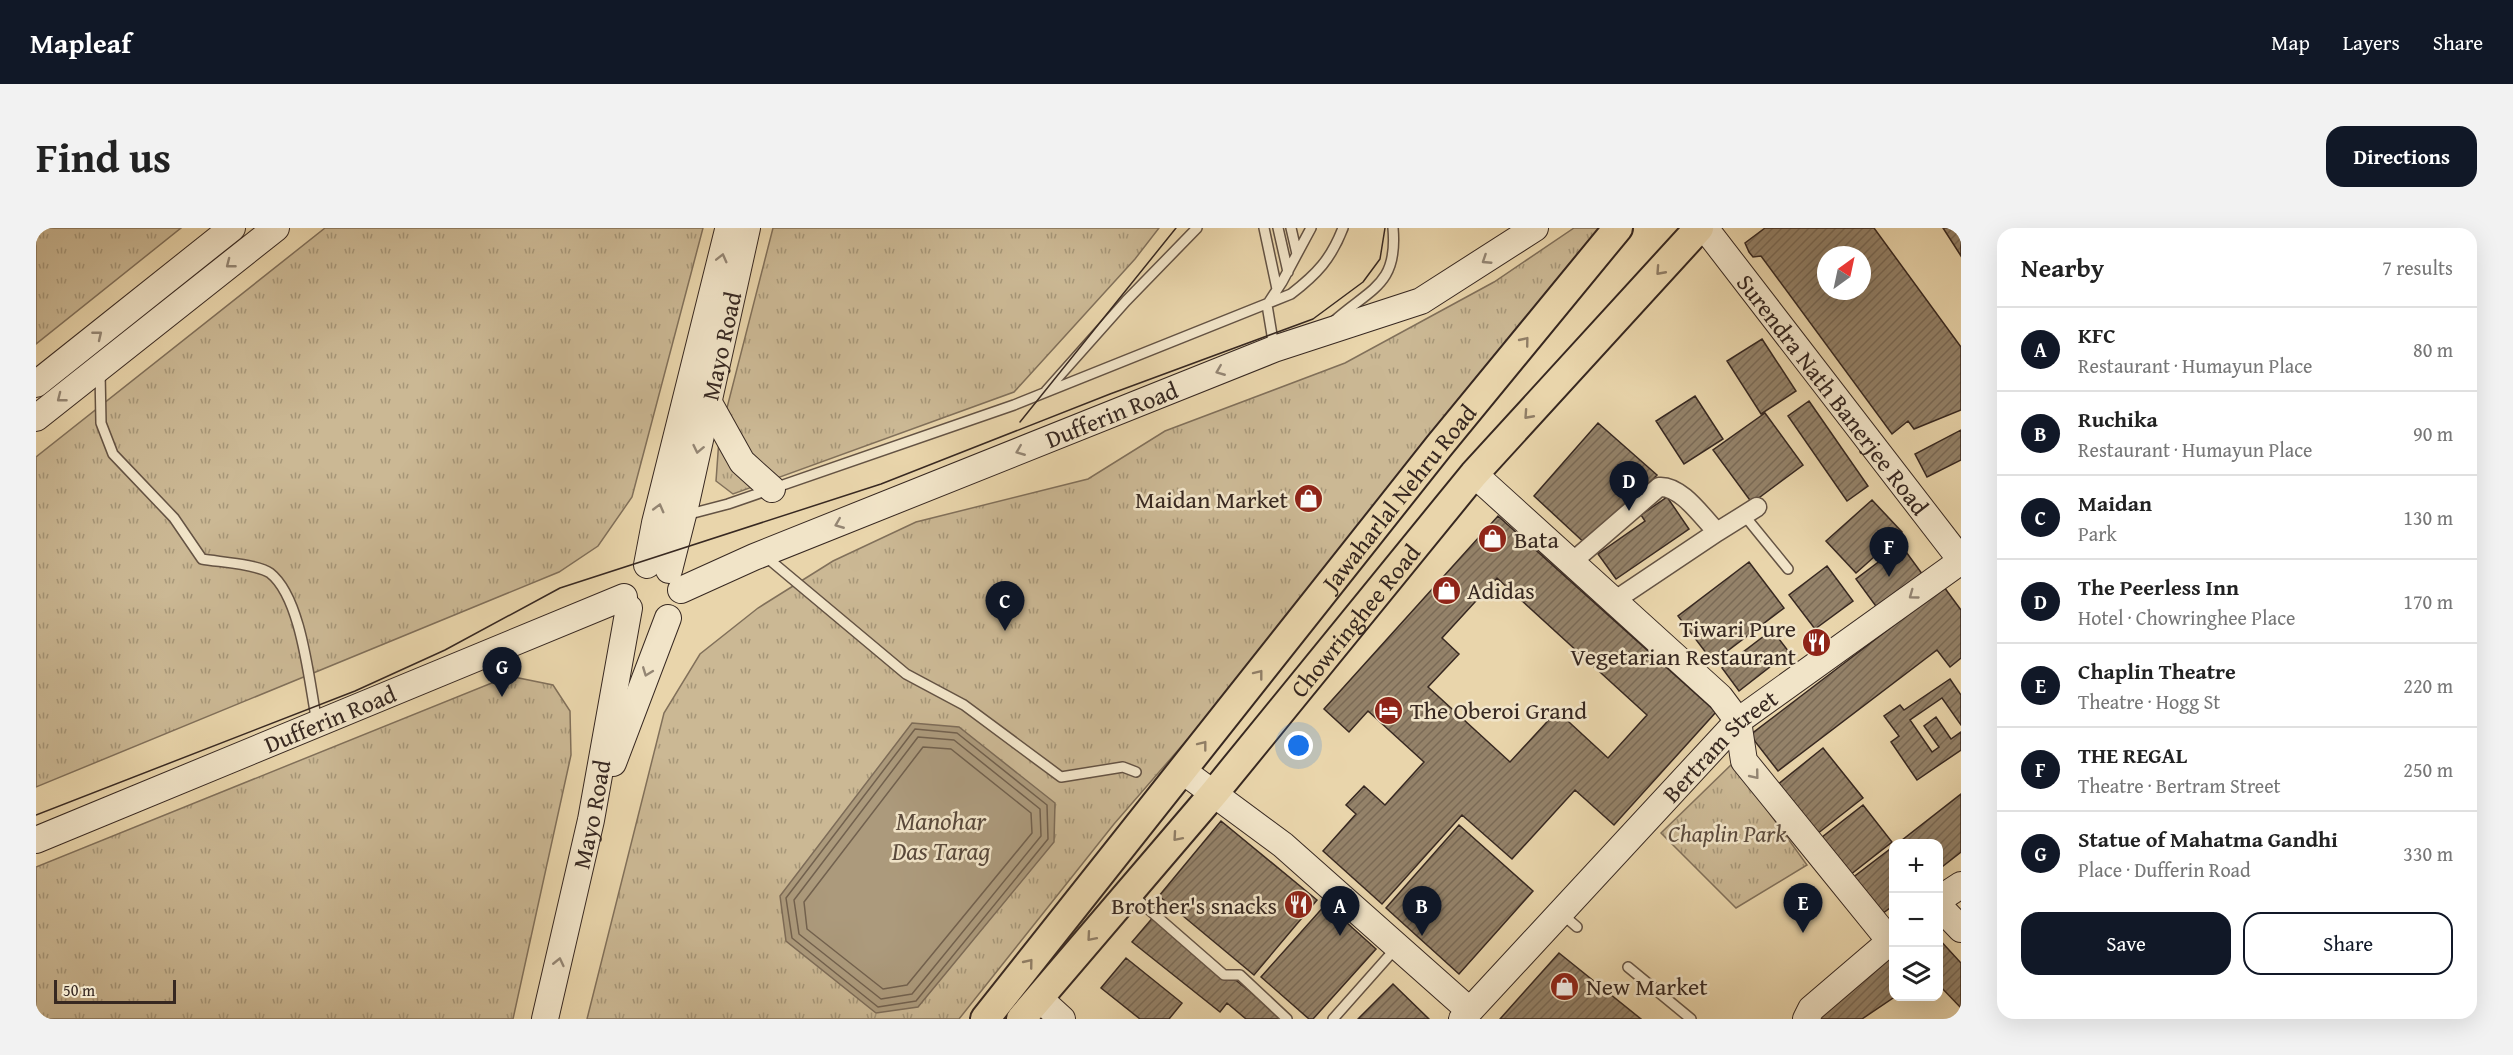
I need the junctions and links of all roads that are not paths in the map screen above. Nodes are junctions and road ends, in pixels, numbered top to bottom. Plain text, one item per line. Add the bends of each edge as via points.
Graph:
1 (232, 228) edge
2 (276, 228) edge
3 (729, 228) edge
4 (747, 228) edge
5 (1197, 228) edge
6 (1264, 228) edge
7 (1278, 228) edge
8 (1291, 228) edge
9 (1343, 228) edge
10 (1394, 228) edge
11 (1535, 228) edge
12 (1618, 228) edge
13 (1699, 228) edge
14 (1705, 228) edge
15 (1307, 231) edge
16 (1297, 254) junction
17 (1288, 272) junction
18 (1277, 289) junction
19 (1267, 304) junction
20 (1318, 335) junction
21 (1275, 349) junction
22 (100, 367) junction
23 (36, 384) edge
24 (1044, 393) junction
25 (708, 401) junction
26 (36, 418) edge
27 (1474, 474) junction
28 (772, 489) junction
29 (1750, 511) joint
30 (683, 515) junction
31 (1717, 532) junction
32 (763, 554) junction
33 (1961, 561) edge
34 (1571, 563) junction
35 (1788, 569) dead end
36 (666, 575) junction
37 (1614, 601) junction
38 (627, 603) junction
39 (668, 618) junction
40 (1738, 721) junction
41 (317, 724) junction
42 (1183, 771) junction
43 (1136, 772) dead end
44 (1215, 792) junction
45 (591, 820) junction
46 (36, 840) edge
47 (1961, 885) edge
48 (1129, 893) junction
49 (1943, 897) edge
50 (1943, 910) edge
51 (1961, 929) edge
52 (1889, 936) edge
53 (1889, 943) edge
54 (1398, 946) junction
55 (1628, 967) dead end
56 (1030, 1009) edge
57 (989, 1014) edge
58 (1466, 1015) edge
59 (545, 1019) edge
60 (966, 1019) edge
61 (1062, 1019) edge
62 (1287, 1019) edge
63 (1333, 1019) edge
64 (1690, 1019) edge
65 (1806, 1019) edge

23 -> 1 main road
2 -> 22 main road
36 -> 3 main road, Mayo Road via 655,523
4 - 25 main road, Mayo Road
5 - 24 lane
6 - 18 lane
7 - 17 lane
8 - 16 lane
9 - 19 lane via 1333,253 1313,277 1291,294
10 - 20 lane via 1390,271 1376,288
11 -> 20 main road, Dufferin Road via 1421,301
42 -> 12 main road, Jawaharlal Nehru Road via 1439,446
13 -> 27 main road, Chowringhee Road
14 - 33 main road, Surendra Nath Banerjee Road
15 - 16 lane
16 - 17 lane
17 - 18 lane
18 - 19 lane
19 - 21 lane
19 - 24 lane
20 - 21 main road, Dufferin Road
21 -> 32 main road, Dufferin Road
22 -> 26 main road
22 - 41 lane via 101,423 113,454 174,518 202,559 268,572 283,586 292,608
24 - 28 lane
25 - 28 main road via 742,462
25 -> 30 main road, Mayo Road
27 - 34 main road
27 - 44 main road, Chowringhee Road
28 - 30 lane
29 - 31 street
29 - 35 lane
30 - 36 main road, Mayo Road
31 - 34 street via 1678,494 1659,487
31 - 37 street
32 - 36 main road, Dufferin Road
32 - 43 lane via 906,674 964,705 1061,777 1123,766
33 -> 40 main road, Bertram Street
34 - 37 main road
36 - 38 main road via 631,574 624,589
36 - 39 main road via 679,606
37 - 40 main road via 1720,697
38 - 39 main road via 645,621
38 - 41 main road, Dufferin Road
38 - 45 main road, Mayo Road
39 -> 45 main road
40 -> 52 main road via 1744,761
40 - 58 main road, Bertram Street via 1569,920
41 - 46 main road, Dufferin Road
42 - 44 main road
57 -> 42 main road
44 -> 48 main road, Chowringhee Road
44 - 54 main road via 1283,845
59 -> 45 main road, Mayo Road
47 - 49 main road
48 -> 56 main road, Chowringhee Road
48 - 62 lane via 1224,975 1240,975
50 - 51 main road
53 - 65 main road via 1811,1009
54 - 58 main road
54 - 63 lane
55 - 64 lane
56 - 61 main road
57 - 60 main road

